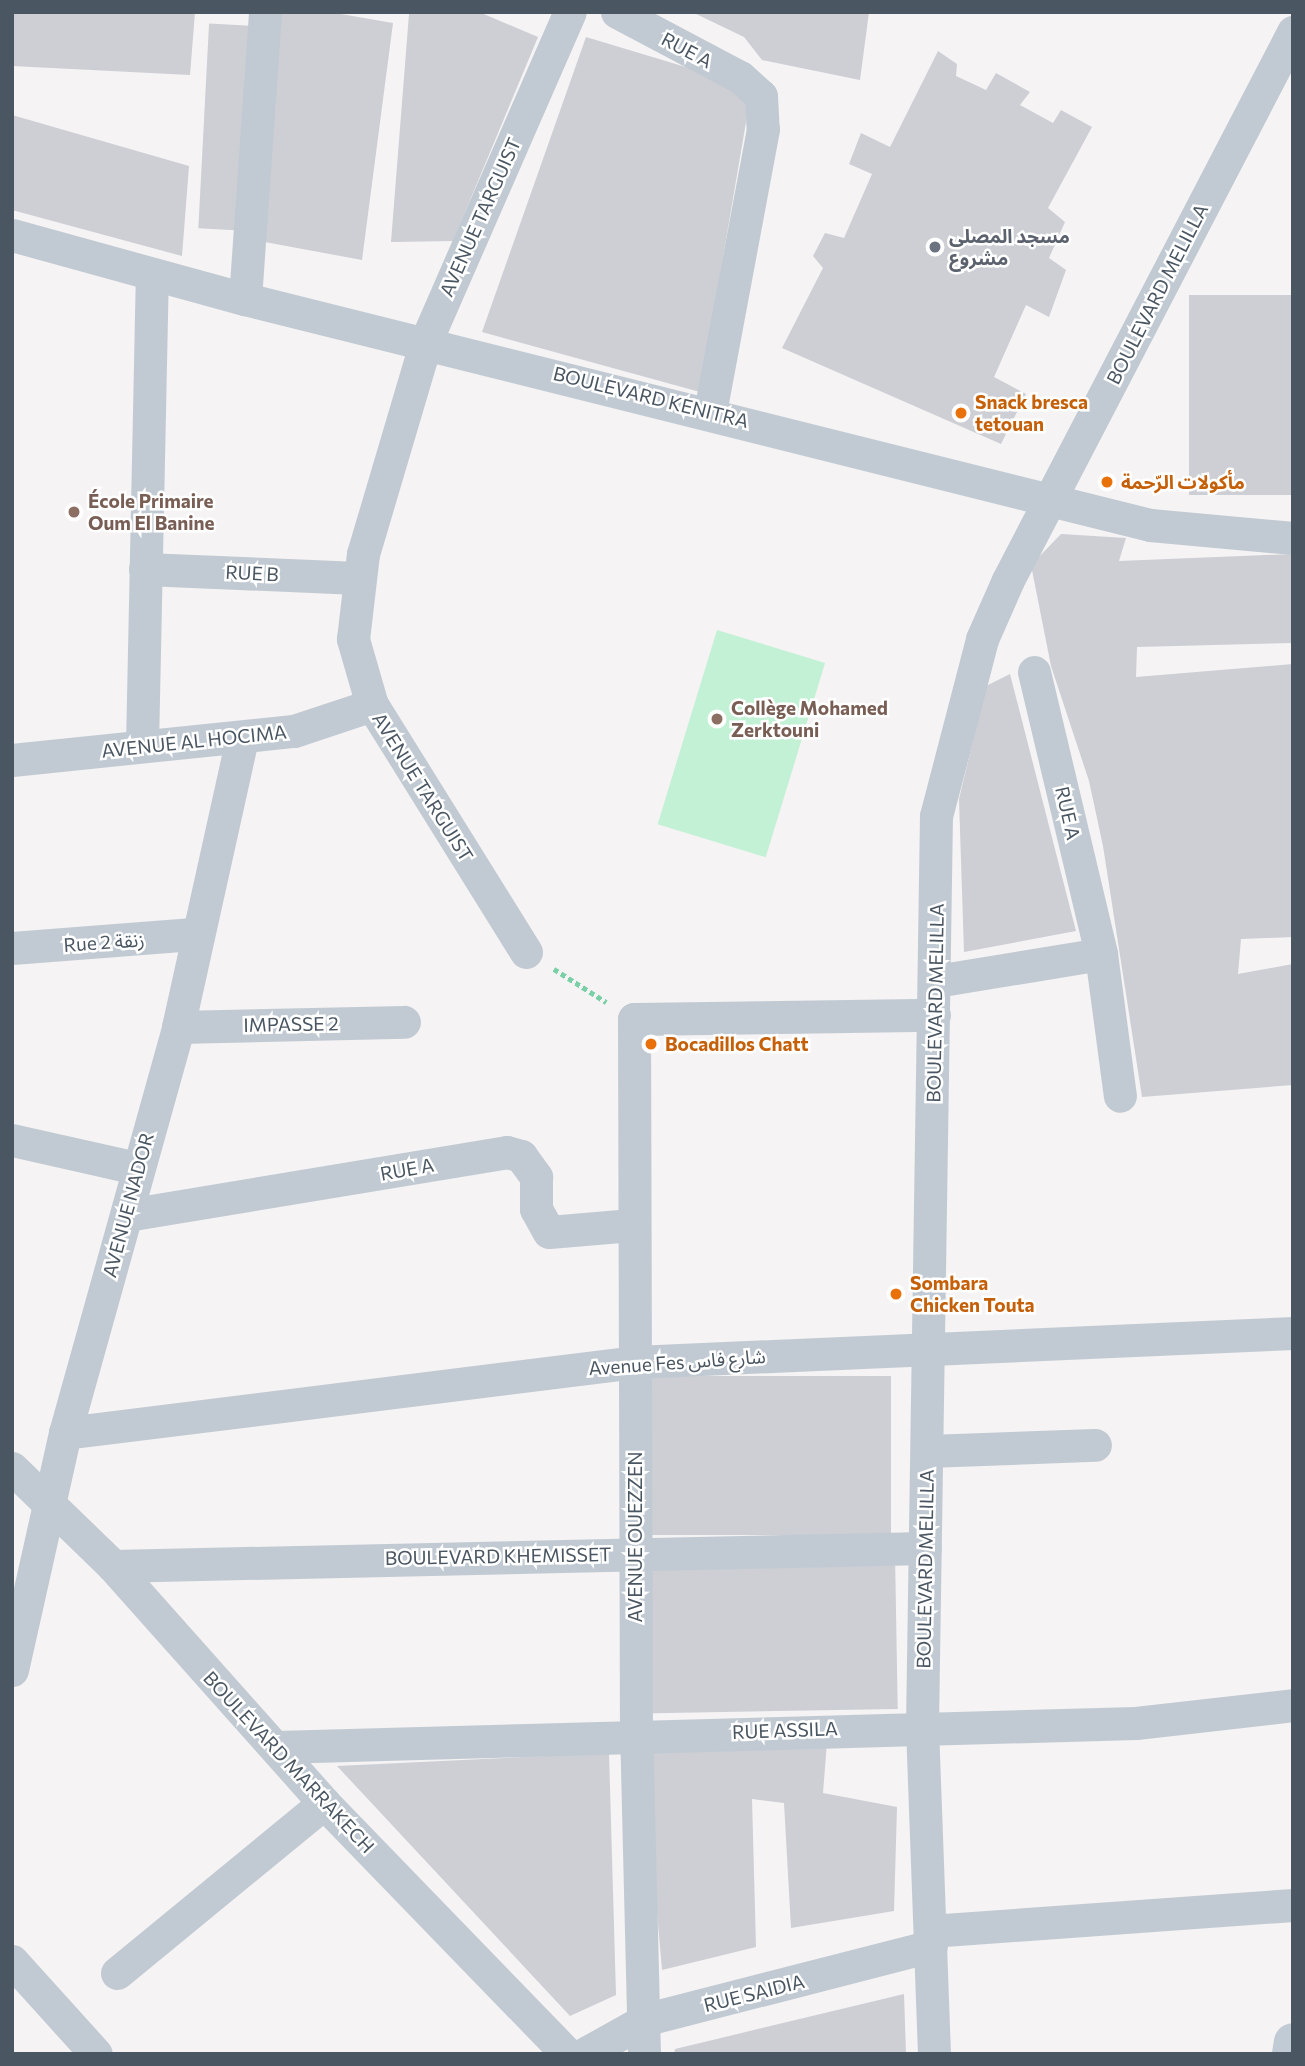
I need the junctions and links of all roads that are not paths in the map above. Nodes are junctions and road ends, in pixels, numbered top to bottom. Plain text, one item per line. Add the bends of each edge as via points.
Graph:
1 (265, 12) edge
2 (570, 12) edge
3 (617, 12) edge
4 (1293, 32) edge
5 (12, 235) edge
6 (152, 275) junction
7 (245, 299) junction
8 (426, 341) junction
9 (710, 411) junction
10 (1050, 500) junction
11 (1293, 538) edge
12 (145, 569) junction
13 (358, 578) junction
14 (1034, 672) dead end
15 (372, 705) junction
16 (242, 738) junction
17 (142, 746) junction
18 (12, 760) edge
19 (196, 934) junction
20 (12, 948) edge
21 (526, 953) road end
22 (1101, 954) junction
23 (936, 981) junction
24 (934, 1015) junction
25 (404, 1022) dead end
26 (177, 1027) junction
27 (1120, 1096) dead end
28 (12, 1140) edge
29 (136, 1168) junction
30 (127, 1215) junction
31 (632, 1225) junction
32 (1293, 1333) edge
33 (929, 1346) junction
34 (635, 1363) junction
35 (65, 1433) junction
36 (1095, 1445) dead end
37 (928, 1451) junction
38 (12, 1468) edge
39 (50, 1509) junction
40 (925, 1548) junction
41 (635, 1554) junction
42 (113, 1566) junction
43 (12, 1670) edge
44 (1293, 1705) edge
45 (922, 1726) junction
46 (636, 1735) junction
47 (277, 1747) junction
48 (324, 1803) junction
49 (1293, 1905) edge
50 (931, 1938) junction
51 (12, 1961) edge
52 (117, 1973) dead end
53 (647, 2019) junction
54 (1293, 2042) edge
55 (96, 2054) edge
56 (567, 2054) edge
57 (584, 2054) edge
58 (644, 2054) edge
59 (934, 2054) edge
60 (1291, 2054) edge

1 - 7 street
2 - 8 street, AVENUE TARGUIST
3 - 9 street, RUE A via 755,86 763,129
4 - 10 street, BOULEVARD MELILLA
5 - 6 street, BOULEVARD KENITRA
6 - 7 street, BOULEVARD KENITRA
6 - 12 street
7 - 8 street, BOULEVARD KENITRA
8 - 9 street, BOULEVARD KENITRA
8 - 13 street, AVENUE TARGUIST
9 - 10 street, BOULEVARD KENITRA
10 - 11 street, BOULEVARD KENITRA via 1150,526
10 - 23 street, BOULEVARD MELILLA via 982,639 936,816
12 - 13 street, RUE B
12 - 17 street
13 - 15 street, AVENUE TARGUIST via 353,639
14 - 22 street, RUE A
15 - 16 street, AVENUE AL HOCIMA via 294,731
15 - 21 street, AVENUE TARGUIST
16 - 17 street, AVENUE AL HOCIMA
16 - 19 street, AVENUE NADOR
17 - 18 street, AVENUE AL HOCIMA
19 - 20 street, Rue 2 زنقة
19 - 26 street, AVENUE NADOR
22 - 23 street
22 - 27 street, RUE A
23 - 24 street, BOULEVARD MELILLA
24 - 31 street, AVENUE OUEZZEN via 634,1019
24 - 33 street, BOULEVARD MELILLA
25 - 26 street, IMPASSE 2
26 - 29 street, AVENUE NADOR
28 - 29 street
29 - 30 street, AVENUE NADOR
30 - 31 street, RUE A via 507,1152 521,1156 536,1177 536,1209 549,1232
30 - 35 street, AVENUE NADOR
31 - 34 street, AVENUE OUEZZEN
32 - 33 street, Avenue Fes شارع فاس
33 - 34 street, Avenue Fes شارع فاس
33 - 37 street, BOULEVARD MELILLA
34 - 35 street, Avenue Fes شارع فاس
34 - 41 street, AVENUE OUEZZEN
35 - 39 street, AVENUE NADOR
36 - 37 street
37 - 40 street, BOULEVARD MELILLA
38 - 39 street, BOULEVARD MARRAKECH
39 - 42 street, BOULEVARD MARRAKECH
39 - 43 street, AVENUE NADOR
40 - 41 street, BOULEVARD KHEMISSET
40 - 45 street, BOULEVARD MELILLA
41 - 42 street, BOULEVARD KHEMISSET
41 - 46 street, AVENUE OUEZZEN
42 - 47 street, BOULEVARD MARRAKECH
44 - 45 street, RUE ASSILA via 1136,1723
45 - 46 street, RUE ASSILA
45 - 50 street, BOULEVARD MELILLA
46 - 47 street, RUE ASSILA
46 - 53 street, AVENUE OUEZZEN
47 - 48 street, BOULEVARD MARRAKECH
48 - 52 street
48 - 56 street, BOULEVARD MARRAKECH
49 - 50 street, RUE SAIDIA
50 - 53 street, RUE SAIDIA
50 - 59 street, BOULEVARD MELILLA
51 - 55 street
53 - 57 street, RUE SAIDIA
53 - 58 street, AVENUE OUEZZEN
54 - 60 main road

